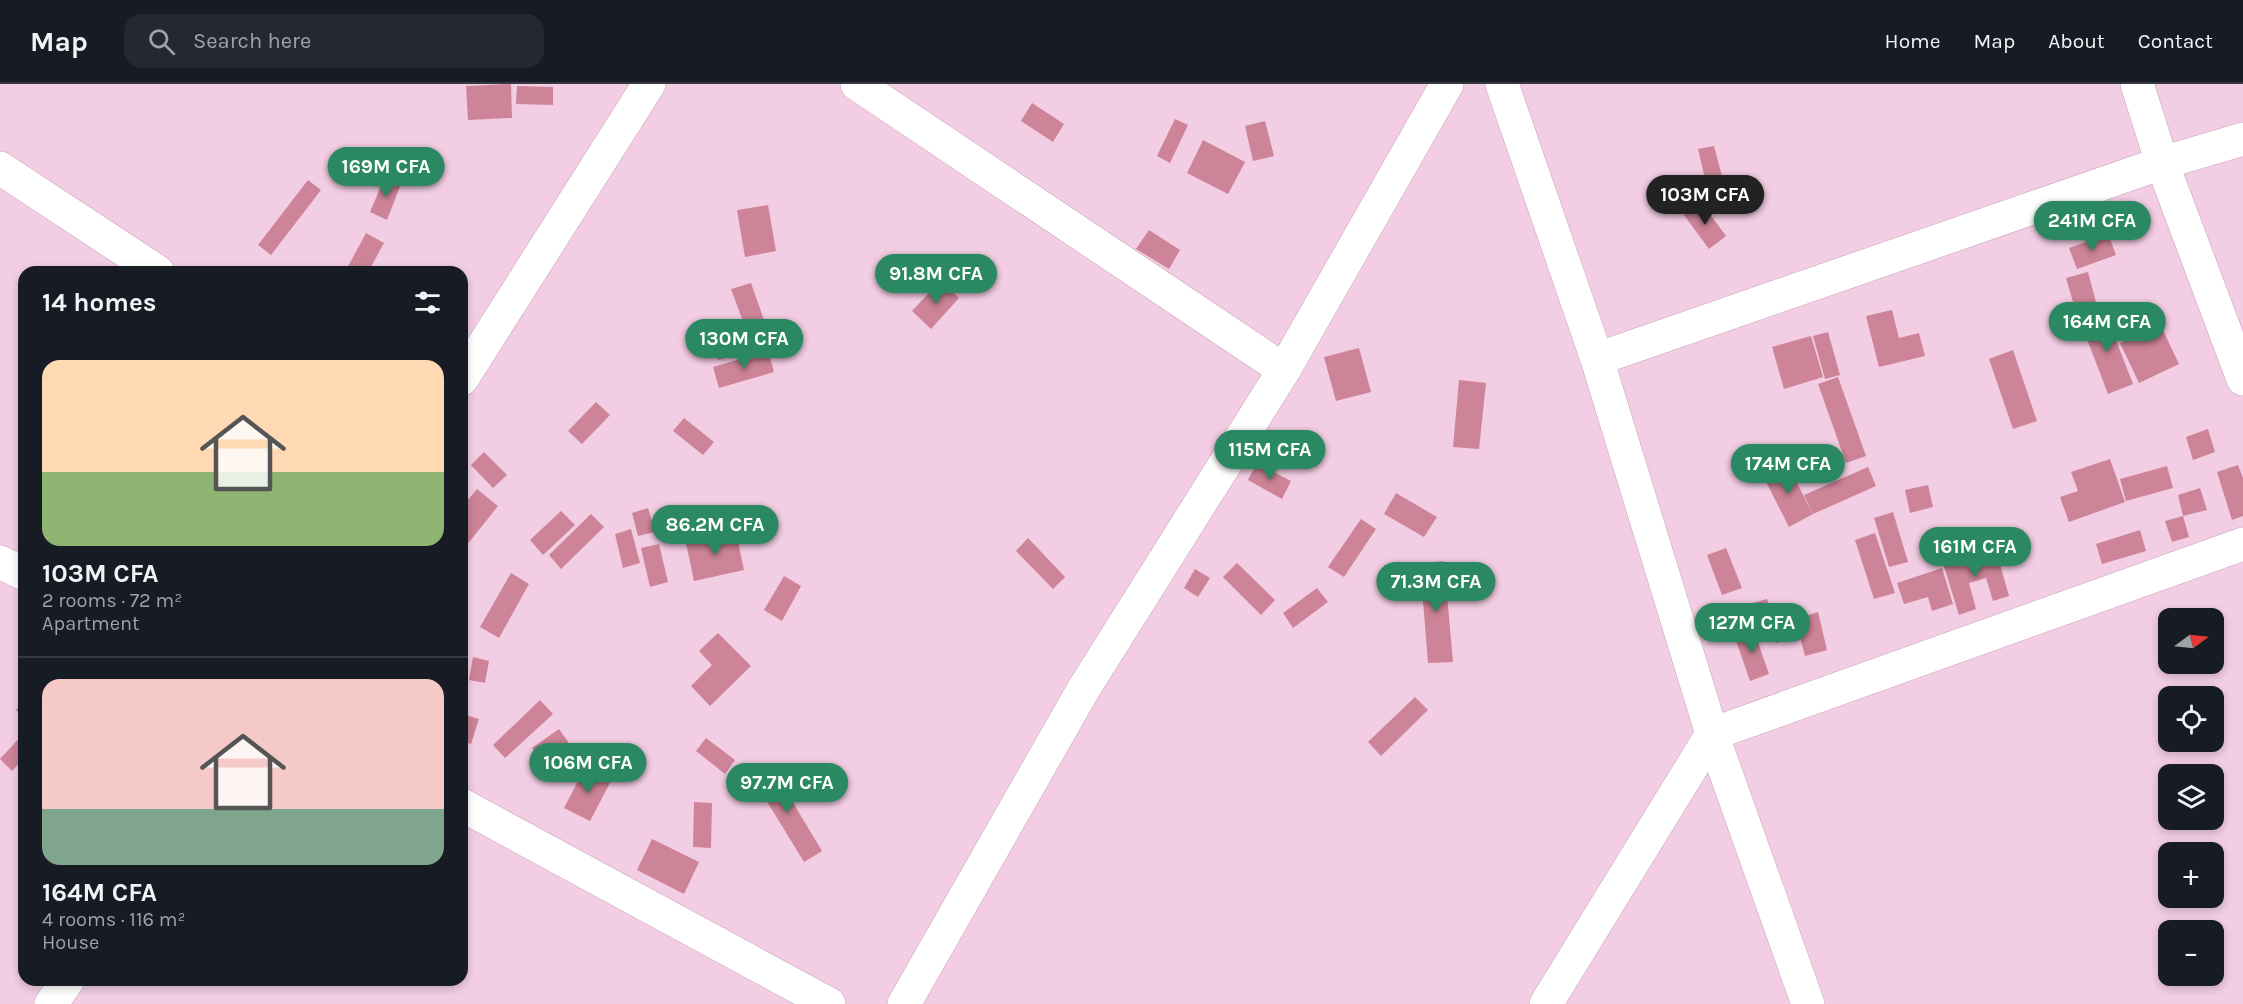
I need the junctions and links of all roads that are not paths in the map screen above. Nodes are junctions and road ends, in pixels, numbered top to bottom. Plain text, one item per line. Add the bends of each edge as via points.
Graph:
1 (649, 84) edge
2 (857, 84) edge
3 (1447, 84) edge
4 (1502, 84) edge
5 (2137, 84) edge
6 (2243, 139) edge
7 (2162, 163) junction
8 (0, 168) edge
9 (149, 266) edge
10 (1597, 359) junction
11 (468, 370) edge
12 (1284, 370) junction
13 (2243, 380) edge
14 (2243, 544) edge
15 (0, 562) edge
16 (18, 571) edge
17 (1712, 734) junction
18 (468, 808) edge
19 (64, 986) edge
20 (51, 1004) edge
21 (829, 1004) edge
22 (904, 1004) edge
23 (1546, 1004) edge
24 (1808, 1004) edge

1 - 11 street
2 - 12 street
3 - 12 street
4 - 10 street
5 - 7 street
6 - 7 street
7 - 10 street
7 - 13 street
8 - 9 street
10 - 17 street
12 - 22 street via 1083,690
14 - 17 street
15 - 16 street
17 - 23 street
17 - 24 street
18 - 21 street
19 - 20 street

